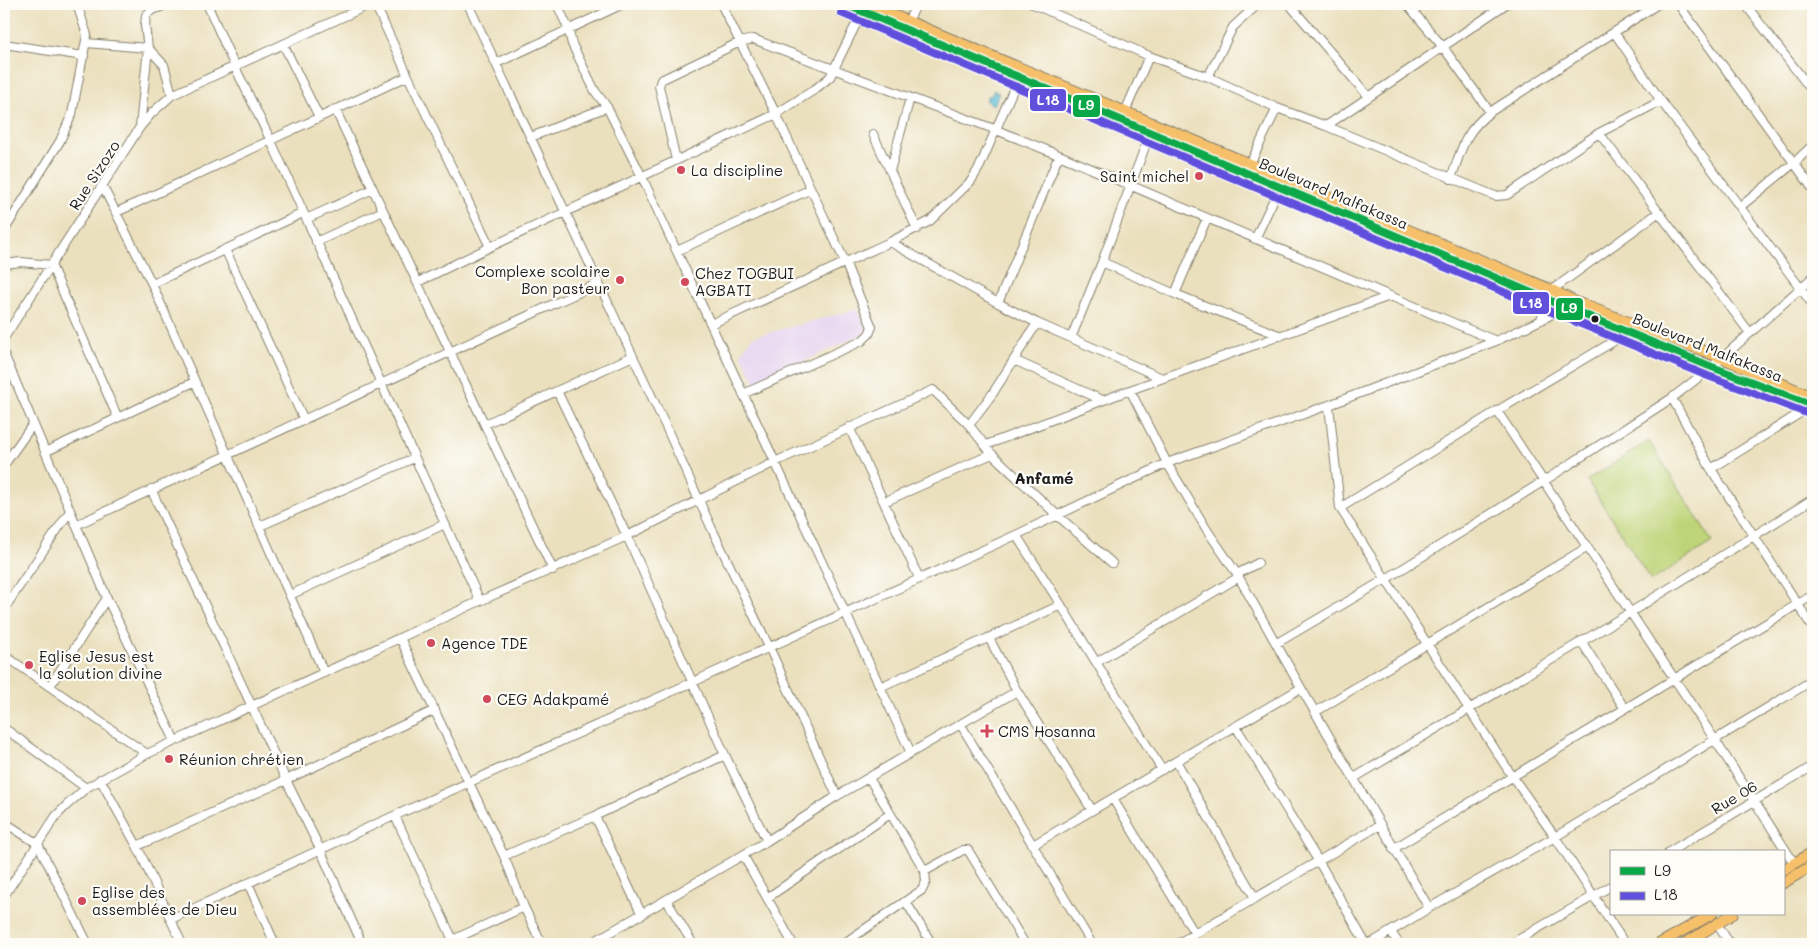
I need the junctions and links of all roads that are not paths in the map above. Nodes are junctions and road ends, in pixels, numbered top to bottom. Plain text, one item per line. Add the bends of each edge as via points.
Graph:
1 (77, 4) edge
2 (170, 4) edge
3 (207, 4) edge
4 (373, 4) edge
5 (468, 4) edge
6 (557, 4) edge
7 (623, 4) edge
8 (721, 4) edge
9 (845, 4) edge
10 (917, 4) edge
11 (1034, 4) edge
12 (1258, 4) edge
13 (1289, 4) edge
14 (1407, 4) edge
15 (1506, 4) edge
16 (1658, 4) edge
17 (1678, 4) edge
18 (1747, 4) edge
19 (865, 6) edge
20 (908, 21) junction
21 (568, 28) junction
22 (1614, 32) junction
23 (740, 42) junction
24 (86, 43) junction
25 (4, 44) edge
26 (283, 44) junction
27 (1443, 47) junction
28 (148, 48) junction
29 (84, 56) junction
30 (1149, 56) junction
31 (497, 63) junction
32 (235, 67) junction
33 (835, 69) junction
34 (1020, 73) junction
35 (408, 76) junction
36 (1208, 78) junction
37 (1813, 92) edge
38 (172, 95) junction
39 (1369, 96) junction
40 (910, 98) junction
41 (1661, 100) junction
42 (607, 107) junction
43 (1277, 108) junction
44 (335, 109) junction
45 (1125, 112) junction
46 (1490, 112) junction
47 (776, 114) junction
48 (319, 117) junction
49 (1326, 126) junction
50 (140, 127) junction
51 (1152, 128) junction
52 (994, 129) junction
53 (1599, 133) junction
54 (873, 134) dead end
55 (531, 137) junction
56 (271, 141) junction
57 (1813, 145) edge
58 (1059, 155) junction
59 (676, 160) junction
60 (1794, 163) junction
61 (1250, 164) junction
62 (890, 171) junction
63 (642, 177) junction
64 (1451, 179) junction
65 (1130, 186) junction
66 (1280, 186) junction
67 (103, 187) junction
68 (373, 189) junction
69 (811, 189) junction
70 (1813, 189) edge
71 (1740, 207) junction
72 (117, 212) junction
73 (383, 212) junction
74 (564, 212) junction
75 (1658, 213) junction
76 (304, 216) junction
77 (1207, 218) junction
78 (917, 229) junction
79 (4, 231) edge
80 (1255, 239) junction
81 (316, 242) junction
82 (890, 242) junction
83 (490, 247) junction
84 (225, 249) junction
85 (676, 251) junction
86 (845, 262) junction
87 (1102, 262) junction
88 (4, 264) edge
89 (51, 265) junction
90 (1813, 277) edge
91 (418, 282) junction
92 (599, 283) junction
93 (152, 284) junction
94 (1801, 287) junction
95 (1552, 290) junction
96 (1175, 294) junction
97 (1390, 296) junction
98 (1546, 299) junction
99 (1576, 302) junction
100 (998, 303) junction
101 (1813, 305) edge
102 (1566, 306) junction
103 (1541, 320) junction
104 (1038, 323) junction
105 (711, 324) junction
106 (1634, 330) junction
107 (1750, 333) junction
108 (1280, 336) junction
109 (4, 338) edge
110 (1071, 338) junction
111 (1496, 341) junction
112 (449, 351) junction
113 (4, 354) edge
114 (633, 356) junction
115 (1722, 358) junction
116 (1014, 360) junction
117 (1712, 368) junction
118 (1162, 378) junction
119 (194, 382) junction
120 (381, 385) junction
121 (1130, 390) junction
122 (557, 392) junction
123 (743, 394) junction
124 (1813, 397) edge
125 (1672, 398) junction
126 (1102, 400) junction
127 (1329, 405) junction
128 (1813, 405) edge
129 (1497, 411) junction
130 (118, 416) junction
131 (304, 420) junction
132 (33, 424) junction
133 (485, 424) junction
134 (969, 425) junction
135 (849, 427) junction
136 (986, 445) junction
137 (45, 452) junction
138 (228, 454) junction
139 (992, 454) junction
140 (414, 458) junction
141 (775, 462) junction
142 (1167, 462) junction
143 (4, 465) edge
144 (1711, 469) junction
145 (1544, 481) junction
146 (152, 489) junction
147 (699, 500) junction
148 (1813, 500) edge
149 (884, 502) junction
150 (1340, 508) junction
151 (70, 512) junction
152 (1057, 515) junction
153 (445, 524) junction
154 (76, 525) junction
155 (260, 526) junction
156 (1016, 535) junction
157 (627, 536) junction
158 (1754, 536) junction
159 (1586, 548) junction
160 (1112, 563) dead end
161 (1258, 563) dead end
162 (553, 570) junction
163 (1238, 576) junction
164 (919, 578) junction
165 (1386, 579) junction
166 (1813, 595) edge
167 (290, 596) junction
168 (107, 598) junction
169 (480, 602) junction
170 (1798, 604) junction
171 (1061, 605) junction
172 (4, 609) edge
173 (1631, 612) junction
174 (846, 613) junction
175 (1813, 628) edge
176 (400, 638) junction
177 (988, 638) junction
178 (1582, 641) junction
179 (1277, 643) junction
180 (1428, 644) junction
181 (769, 647) junction
182 (4, 655) edge
183 (1096, 662) junction
184 (324, 673) junction
185 (1675, 680) junction
186 (1813, 680) edge
187 (694, 682) junction
188 (50, 686) junction
189 (880, 688) junction
190 (1301, 688) junction
191 (1017, 691) junction
192 (252, 705) junction
193 (1469, 708) junction
194 (1625, 709) junction
195 (435, 710) junction
196 (1315, 712) junction
197 (961, 725) junction
198 (1236, 727) junction
199 (4, 728) edge
200 (1714, 740) junction
201 (175, 741) junction
202 (911, 753) junction
203 (147, 754) junction
204 (725, 755) junction
205 (1176, 762) junction
206 (1813, 766) edge
207 (1162, 770) junction
208 (1512, 776) junction
209 (869, 778) junction
210 (1354, 778) junction
211 (100, 779) junction
212 (286, 780) junction
213 (468, 782) junction
214 (86, 788) junction
215 (837, 796) junction
216 (1113, 799) junction
217 (1754, 802) junction
218 (1092, 810) junction
219 (890, 814) junction
220 (395, 816) junction
221 (595, 816) junction
222 (4, 822) edge
223 (1380, 825) junction
224 (1555, 837) junction
225 (767, 841) junction
226 (38, 844) junction
227 (1033, 845) junction
228 (137, 846) junction
229 (1393, 848) junction
230 (320, 850) junction
231 (1672, 850) edge
232 (1813, 852) edge
233 (742, 855) junction
234 (504, 856) junction
235 (1319, 862) junction
236 (1794, 863) junction
237 (1813, 865) edge
238 (1784, 869) edge
239 (925, 871) junction
240 (1784, 882) edge
241 (248, 883) junction
242 (1610, 887) edge
243 (4, 896) edge
244 (1593, 896) junction
245 (767, 898) junction
246 (1255, 898) junction
247 (667, 901) junction
248 (906, 902) junction
249 (524, 907) junction
250 (1429, 908) junction
251 (642, 915) junction
252 (171, 919) junction
253 (1715, 919) edge
254 (1391, 932) junction
255 (1195, 934) junction
256 (453, 940) junction
257 (691, 943) edge
258 (88, 944) edge
259 (182, 944) edge
260 (275, 944) edge
261 (362, 944) edge
262 (444, 944) edge
263 (542, 944) edge
264 (590, 944) edge
265 (793, 944) edge
266 (843, 944) edge
267 (932, 944) edge
268 (1025, 944) edge
269 (1092, 944) edge
270 (1177, 944) edge
271 (1368, 944) edge
272 (1399, 944) edge
273 (1511, 944) edge
274 (1625, 944) edge
275 (1660, 944) edge
276 (1684, 944) edge
277 (1730, 944) edge

1 - 24 street via 87,35
2 - 28 street, Rue Sizozo via 146,15
3 - 32 street
4 - 26 street
4 - 35 street
5 - 31 street
6 - 21 street
7 - 21 street
8 - 23 street
9 - 19 main road, Boulevard Malfakassa
10 - 20 street
11 - 30 street
12 - 36 street via 1233,27
13 - 39 street
14 - 27 street
15 - 27 street
16 - 22 street
17 - 60 street
18 - 37 street
19 - 20 main road, Boulevard Malfakassa
19 - 33 street
19 - 34 main road, Boulevard Malfakassa
20 - 34 main road, Boulevard Malfakassa
21 - 31 street
21 - 42 street via 572,44 595,91
22 - 41 street
22 - 46 street
23 - 33 street via 753,40
23 - 47 street
23 - 59 street via 660,80
24 - 28 street
24 - 29 street
25 - 29 street
26 - 32 street
26 - 48 street
27 - 39 street
27 - 46 street
28 - 38 street via 164,65
28 - 50 street, Rue Sizozo
29 - 79 street via 72,114 60,141
30 - 36 street
30 - 45 street
31 - 55 street
32 - 38 street
32 - 56 street
33 - 40 street
33 - 47 street via 824,83
34 - 45 main road, Boulevard Malfakassa
34 - 51 main road, Boulevard Malfakassa
34 - 52 street
35 - 44 street
35 - 83 street
36 - 43 street
38 - 50 street
39 - 49 street
40 - 52 street
40 - 62 street
41 - 53 street
41 - 71 street
42 - 55 street
42 - 63 street
43 - 49 street
43 - 61 street
44 - 48 street
44 - 68 street
45 - 51 main road, Boulevard Malfakassa
46 - 64 street via 1465,138
47 - 59 street
47 - 69 street
48 - 56 street
49 - 64 street
50 - 67 street, Rue Sizozo
51 - 61 main road, Boulevard Malfakassa
51 - 65 street
51 - 66 main road, Boulevard Malfakassa
52 - 58 street
52 - 78 street via 971,181 930,221
53 - 64 street via 1506,195 1495,196
53 - 75 street
54 - 62 street
55 - 74 street
56 - 72 street
56 - 76 street
57 - 60 street
58 - 65 street
58 - 100 street
59 - 63 street
60 - 70 street
60 - 71 street
61 - 95 main road, Boulevard Malfakassa
62 - 78 street
63 - 74 street
63 - 85 street
65 - 77 street
65 - 87 street
66 - 80 street
66 - 98 main road, Boulevard Malfakassa
67 - 72 street
67 - 89 street, Rue Sizozo
68 - 73 street
68 - 76 street
69 - 85 street
69 - 86 street
71 - 94 street
72 - 93 street
73 - 81 street
73 - 91 street
74 - 83 street
74 - 92 street
75 - 95 street
75 - 107 street
76 - 81 street
76 - 84 street
77 - 80 street
77 - 96 street
78 - 82 street
80 - 97 street
81 - 120 street
82 - 86 street
82 - 100 street
83 - 91 street
84 - 93 street
84 - 131 street
85 - 105 street
86 - 105 street
86 - 123 street via 872,327 869,334 862,341
87 - 96 street
87 - 110 street
88 - 89 street
89 - 109 street, Rue Sizozo
89 - 130 street
90 - 94 street
91 - 112 street
92 - 112 street
92 - 114 street
93 - 119 street
94 - 101 street
94 - 107 street
95 - 98 street
95 - 99 main road, Boulevard Malfakassa
96 - 108 street
97 - 108 street
97 - 111 street
98 - 102 main road, Boulevard Malfakassa
98 - 103 street
99 - 102 street
99 - 106 main road, Boulevard Malfakassa
100 - 104 street
102 - 103 street
102 - 106 main road, Boulevard Malfakassa
103 - 111 street
104 - 110 street
104 - 116 street
105 - 123 street
106 - 115 main road, Boulevard Malfakassa
106 - 117 main road, Boulevard Malfakassa
106 - 129 street
107 - 115 street
108 - 118 street
110 - 118 street
111 - 127 street
112 - 120 street
112 - 133 street
113 - 132 street
114 - 122 street
114 - 147 street
115 - 117 street
115 - 124 main road, Boulevard Malfakassa
116 - 126 street
116 - 134 street
117 - 125 street
117 - 128 main road, Boulevard Malfakassa
118 - 121 street
119 - 130 street
119 - 138 street
120 - 131 street
120 - 140 street
121 - 126 street
121 - 142 street
122 - 133 street
122 - 157 street
123 - 141 street
125 - 144 street
125 - 145 street
126 - 136 street
127 - 142 street
127 - 150 street
128 - 144 street
129 - 145 street
129 - 150 street
130 - 137 street
131 - 138 street
132 - 137 street
132 - 143 street
133 - 162 street
134 - 135 street via 933,390
134 - 136 street
135 - 141 street
135 - 149 street
136 - 139 street
137 - 151 street
138 - 146 street
138 - 155 street
139 - 149 street
139 - 152 street
140 - 153 street
140 - 155 street
141 - 147 street
141 - 174 street
142 - 152 street
142 - 163 street
144 - 158 street
145 - 159 street
145 - 165 street
146 - 154 street
146 - 192 street
147 - 157 street
147 - 181 street
148 - 158 street
149 - 164 street
150 - 165 street
151 - 154 street
151 - 172 street
152 - 156 street
152 - 160 street
153 - 167 street
153 - 169 street
154 - 168 street
155 - 167 street
156 - 164 street
156 - 171 street
157 - 162 street
157 - 187 street
158 - 170 street
158 - 173 street
159 - 173 street
159 - 180 street
161 - 163 street
162 - 169 street
163 - 179 street
163 - 183 street
164 - 174 street
165 - 179 street
165 - 180 street
166 - 170 street
167 - 184 street
168 - 188 street
168 - 201 street
169 - 176 street
170 - 175 street
170 - 185 street
171 - 177 street
171 - 183 street
173 - 178 street
173 - 185 street
174 - 181 street
174 - 189 street
176 - 184 street
176 - 195 street
177 - 189 street
177 - 191 street
178 - 193 street
178 - 194 street
179 - 190 street
180 - 193 street
180 - 196 street
181 - 187 street
181 - 215 street
182 - 188 street
183 - 207 street
184 - 192 street
185 - 194 street
185 - 200 street
186 - 200 street
187 - 204 street
187 - 213 street
188 - 203 street
189 - 202 street
190 - 196 street
190 - 198 street
191 - 197 street
191 - 218 street
192 - 201 street
192 - 212 street
193 - 208 street
193 - 210 street
194 - 208 street
195 - 212 street
195 - 213 street
196 - 210 street
197 - 202 street
197 - 227 street
198 - 205 street
198 - 235 street
199 - 214 street
200 - 217 street
200 - 224 street
201 - 203 street
202 - 209 street
203 - 211 street
204 - 221 street
204 - 225 street
205 - 207 street
205 - 246 street
206 - 217 street, Rue 06
207 - 216 street
208 - 224 street
208 - 229 street
209 - 215 street
209 - 219 street
210 - 223 street
211 - 214 street
211 - 228 street
212 - 228 street
212 - 230 street
213 - 220 street
213 - 234 street
214 - 226 street via 56,816
215 - 225 street
216 - 218 street
216 - 255 street
217 - 231 street, Rue 06
217 - 236 street
218 - 227 street
219 - 239 street
219 - 245 street
220 - 230 street
220 - 256 street
221 - 234 street
221 - 251 street
222 - 226 street
223 - 229 street
223 - 235 street
224 - 244 street
224 - 250 street
225 - 233 street
226 - 243 street
226 - 258 street
227 - 269 street
228 - 252 street
229 - 250 street
230 - 241 street
230 - 261 street
232 - 236 main road
233 - 245 street
233 - 247 street
234 - 249 street
235 - 246 street
235 - 271 street
236 - 238 main road
237 - 240 main road
239 - 248 street via 925,885
239 - 268 street via 968,850
241 - 252 street
241 - 260 street
242 - 244 street
244 - 273 street
244 - 274 street
245 - 265 street
246 - 255 street
247 - 251 street
247 - 257 street
248 - 266 street
248 - 267 street
249 - 256 street
249 - 263 street
250 - 254 street
251 - 264 street
252 - 259 street
253 - 275 main road
253 - 276 main road
253 - 277 street
254 - 271 street
254 - 272 street
255 - 270 street
256 - 262 street

